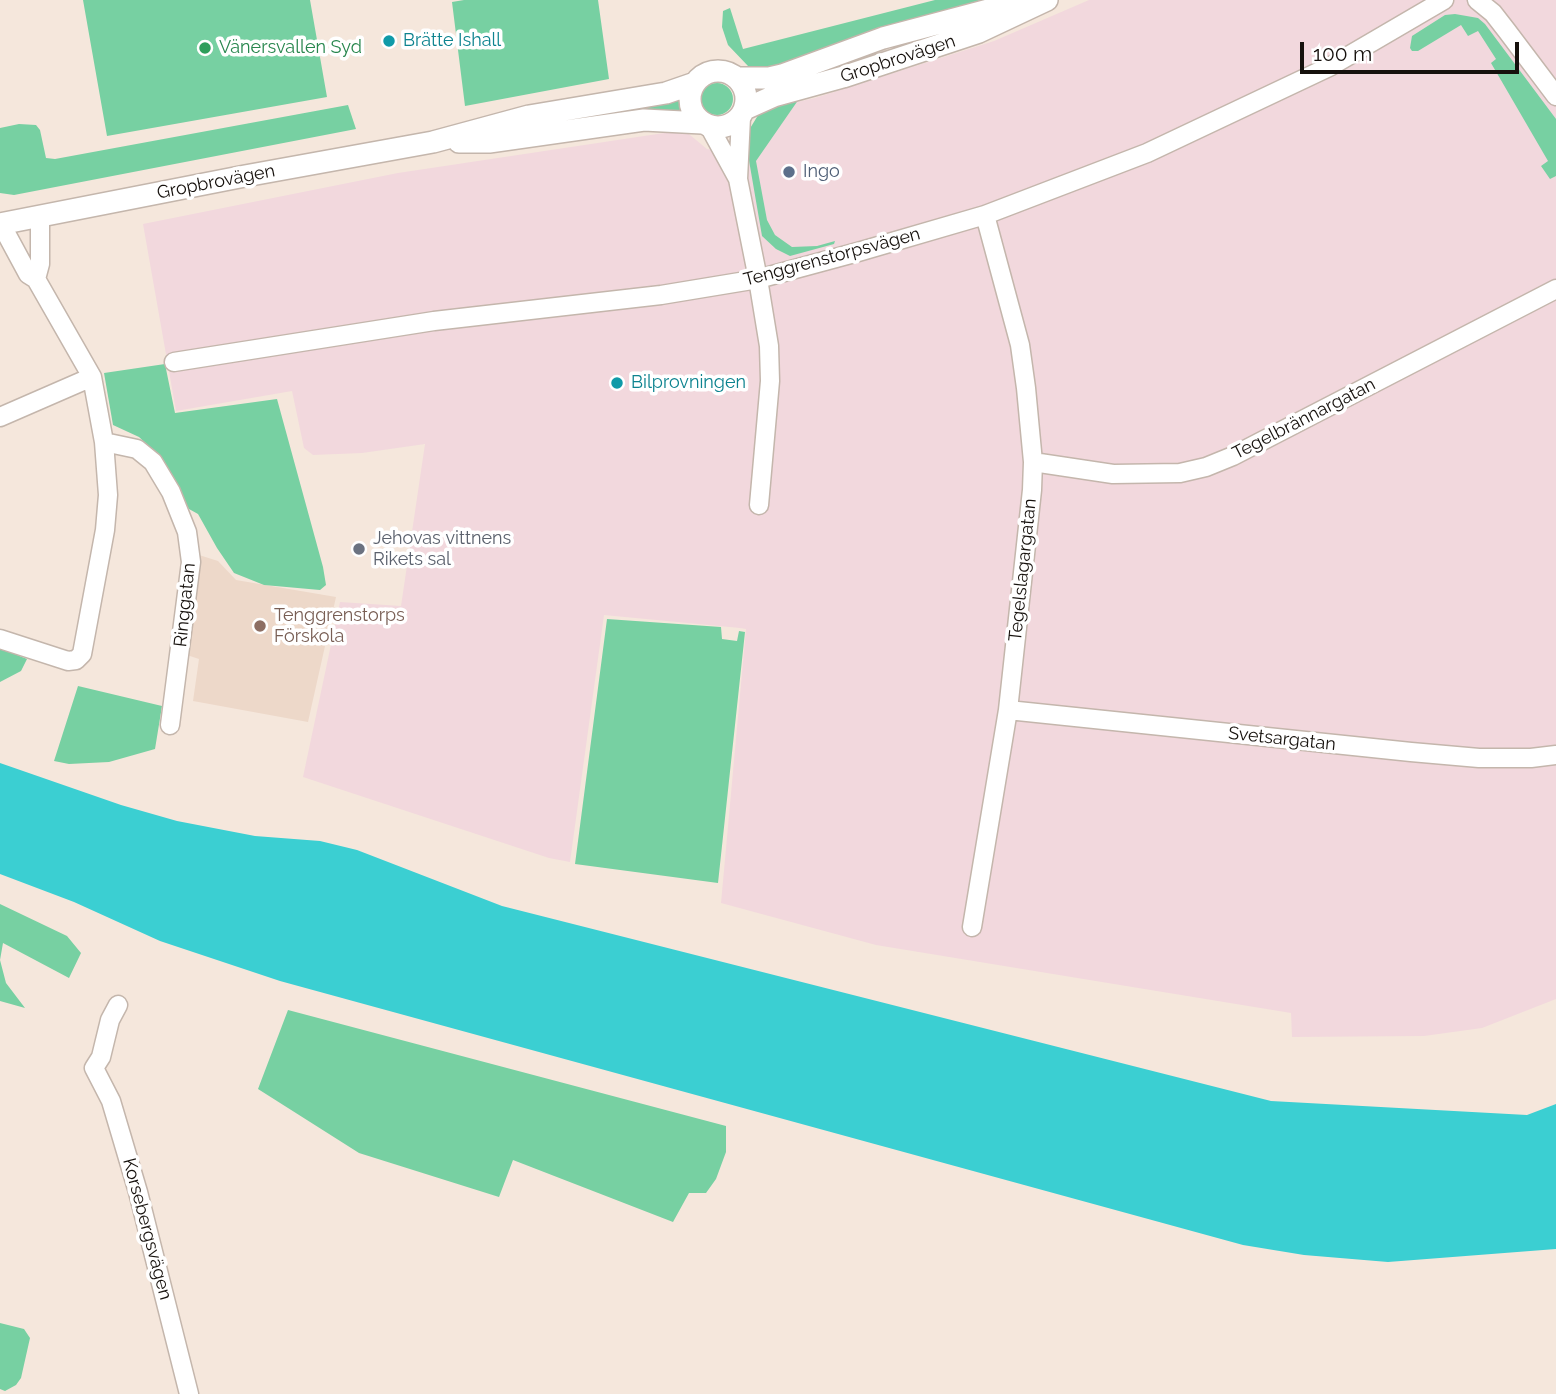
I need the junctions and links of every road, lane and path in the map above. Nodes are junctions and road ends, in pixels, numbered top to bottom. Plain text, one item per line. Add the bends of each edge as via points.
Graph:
1 (1024, 0) edge
2 (1046, 0) edge
3 (1444, 0) edge
4 (1477, 0) edge
5 (737, 78) junction
6 (695, 83) junction
7 (1556, 96) edge
8 (743, 113) junction
9 (705, 124) junction
10 (433, 142) junction
11 (738, 179) junction
12 (985, 215) junction
13 (40, 217) junction
14 (0, 224) edge
15 (36, 279) junction
16 (758, 279) junction
17 (1556, 289) edge
18 (174, 362) dead end
19 (92, 377) junction
20 (0, 417) edge
21 (104, 442) junction
22 (1033, 461) junction
23 (759, 505) dead end
24 (0, 639) edge
25 (1008, 710) junction
26 (170, 725) dead end
27 (1556, 755) edge
28 (972, 927) dead end
29 (118, 1005) dead end
30 (189, 1394) edge

1 - 5 street, Gropbrovägen via 883,38 782,75
2 - 8 street, Gropbrovägen via 979,32 774,96
3 - 12 street, Tenggrenstorpsvägen via 1331,66 1196,132
4 - 7 street via 1493,13
5 - 6 street via 717,71
5 - 8 street via 746,94
6 - 9 street via 690,103
6 - 10 street, Gropbrovägen via 666,93 529,116
8 - 9 street via 726,127
8 - 11 street
9 - 10 street, Gropbrovägen via 644,120 489,142
9 - 11 street
10 - 13 street, Gropbrovägen
11 - 16 street
12 - 16 street, Tenggrenstorpsvägen
12 - 22 street, Tegelslagargatan via 1020,345
13 - 14 street, Gropbrovägen
13 - 15 street
14 - 15 street via 28,274
15 - 19 street
16 - 18 street, Tenggrenstorpsvägen
16 - 23 street via 770,381
17 - 22 street, Tegelbrännargatan via 1206,467 1180,473 1113,474
19 - 20 street
19 - 21 street
21 - 24 street via 105,530 82,654 68,661
21 - 26 street, Ringgatan via 137,449 153,462 187,532 191,562
22 - 25 street, Tegelslagargatan
25 - 27 street, Svetsargatan via 1479,758
25 - 28 street, Tegelslagargatan
29 - 30 street, Korsebergsvägen via 94,1068 111,1101 138,1192

